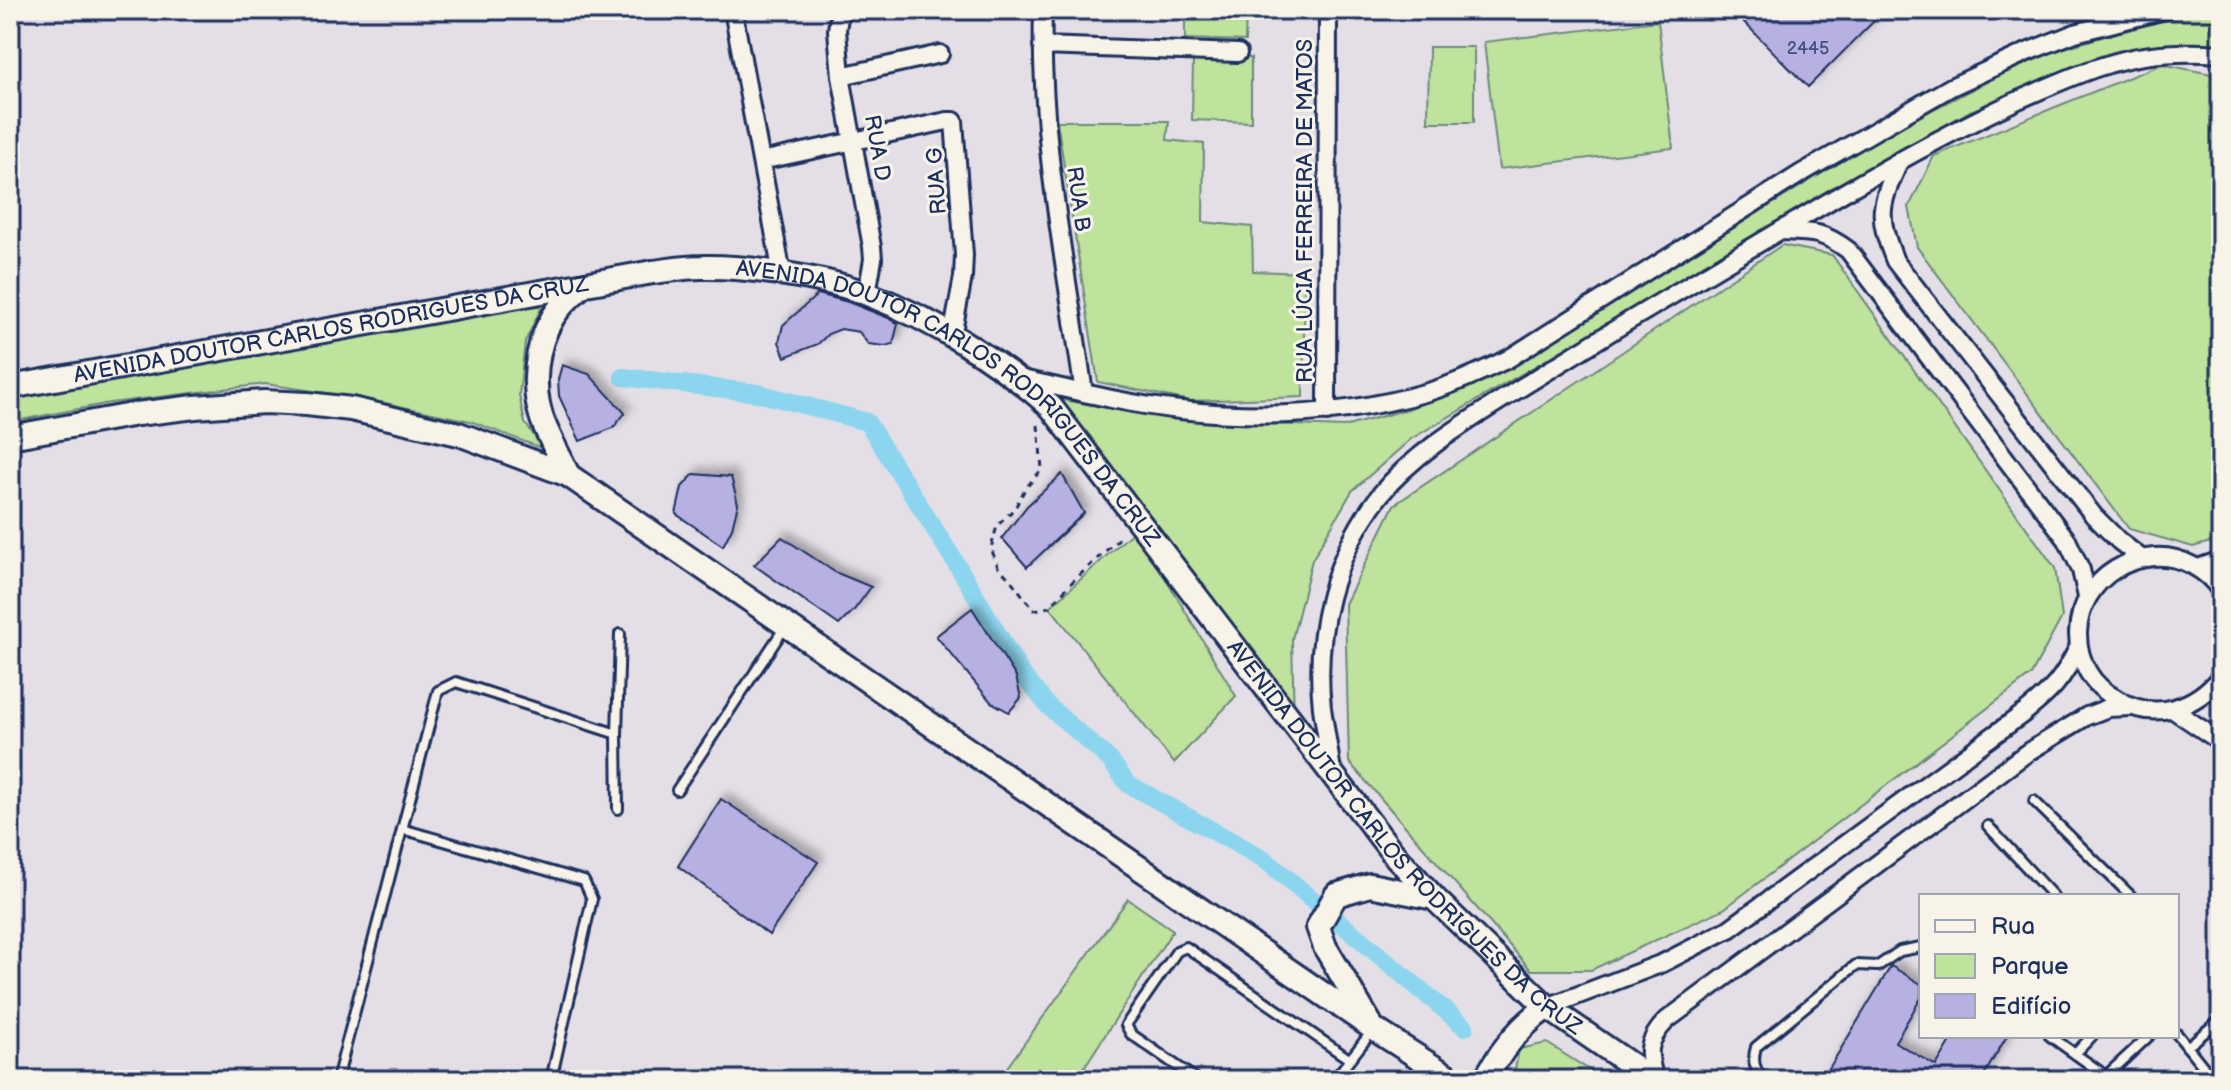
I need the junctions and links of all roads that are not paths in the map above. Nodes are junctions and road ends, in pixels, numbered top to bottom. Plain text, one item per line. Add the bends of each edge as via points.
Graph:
1 (733, 10) edge
2 (840, 10) edge
3 (1043, 10) edge
4 (1328, 10) edge
5 (2120, 10) edge
6 (2165, 10) edge
7 (2075, 33) junction
8 (1042, 46) junction
9 (1238, 53) dead end
10 (940, 54) dead end
11 (2221, 54) edge
12 (841, 76) junction
13 (853, 142) junction
14 (1900, 160) junction
15 (761, 161) junction
16 (1780, 231) junction
17 (782, 274) junction
18 (583, 285) junction
19 (867, 294) junction
20 (952, 337) junction
21 (1017, 378) junction
22 (10, 387) edge
23 (1084, 393) junction
24 (1327, 412) junction
25 (10, 437) edge
26 (568, 475) junction
27 (2141, 558) junction
28 (2221, 560) edge
29 (2198, 568) junction
30 (2221, 592) edge
31 (2087, 597) junction
32 (786, 626) junction
33 (620, 634) dead end
34 (2079, 646) junction
35 (2221, 676) edge
36 (2130, 707) junction
37 (2172, 709) junction
38 (617, 734) junction
39 (2221, 742) edge
40 (1332, 776) junction
41 (677, 790) dead end
42 (2034, 801) dead end
43 (618, 809) dead end
44 (1988, 826) dead end
45 (402, 829) junction
46 (2051, 894) edge
47 (2129, 894) edge
48 (1434, 898) junction
49 (1919, 947) edge
50 (1547, 1007) junction
51 (2221, 1019) edge
52 (1374, 1029) junction
53 (2179, 1037) edge
54 (2053, 1038) edge
55 (2090, 1038) edge
56 (2147, 1038) edge
57 (2187, 1047) junction
58 (2075, 1054) junction
59 (1349, 1059) junction
60 (1447, 1078) edge
61 (2106, 1078) edge
62 (337, 1080) edge
63 (551, 1080) edge
64 (1197, 1080) edge
65 (1334, 1080) edge
66 (1485, 1080) edge
67 (1654, 1080) edge
68 (1764, 1080) edge
69 (2214, 1080) edge

1 - 15 street
2 - 12 street, RUA D
3 - 8 street, RUA B
4 - 24 street, RUA LÚCIA FERREIRA DE MATOS
5 - 7 lane
6 - 7 street
7 - 24 street via 1951,87 1800,174 1508,359 1429,392
8 - 9 street
8 - 23 street, RUA B via 1051,170
10 - 12 street
11 - 14 street via 2171,52 2107,64 2043,89
12 - 13 street, RUA D
13 - 15 street, RUA G
13 - 19 street, RUA D via 872,247
13 - 20 street, RUA G via 954,122 964,255
14 - 16 street
14 - 27 street via 1883,198 1882,220 1895,261 2094,516
15 - 17 street
16 - 31 street via 1817,233 1848,250 2067,540
16 - 40 street via 1455,429 1381,494 1341,563 1324,617 1322,706
17 - 18 main road, AVENIDA DOUTOR CARLOS RODRIGUES DA CRUZ via 698,267
17 - 19 main road, AVENIDA DOUTOR CARLOS RODRIGUES DA CRUZ
18 - 22 main road, AVENIDA DOUTOR CARLOS RODRIGUES DA CRUZ
18 - 26 main road via 550,320 535,386 542,419
19 - 20 main road, AVENIDA DOUTOR CARLOS RODRIGUES DA CRUZ
20 - 21 main road, AVENIDA DOUTOR CARLOS RODRIGUES DA CRUZ
21 - 23 street
21 - 40 main road, AVENIDA DOUTOR CARLOS RODRIGUES DA CRUZ via 1051,407
23 - 24 street via 1179,410
25 - 26 main road via 195,407 307,404 459,434
26 - 32 main road
27 - 29 street via 2160,556
27 - 31 street via 2119,565
28 - 29 street
29 - 30 street
31 - 34 street via 2079,621
32 - 41 lane
32 - 52 main road
33 - 38 lane
34 - 36 street via 2088,672 2106,693
34 - 50 street via 2065,675 2024,713 1729,929 1663,963
35 - 37 street via 2193,702
36 - 37 street
36 - 67 street via 2087,716 2028,752 1667,1020 1650,1045
37 - 39 street
38 - 43 lane
38 - 45 lane via 456,682 438,691
40 - 48 main road, AVENIDA DOUTOR CARLOS RODRIGUES DA CRUZ
42 - 47 lane
44 - 46 lane
45 - 62 lane
45 - 63 lane via 584,881 592,899
48 - 50 main road, AVENIDA DOUTOR CARLOS RODRIGUES DA CRUZ
48 - 52 main road via 1370,885 1336,895 1318,927
49 - 68 lane via 1900,951 1878,966 1856,965 1756,1047 1755,1068
50 - 66 main road via 1502,1050
50 - 67 main road, AVENIDA DOUTOR CARLOS RODRIGUES DA CRUZ
51 - 57 lane
52 - 59 lane
52 - 60 main road
53 - 57 lane
54 - 58 lane
55 - 58 lane
56 - 61 lane
57 - 69 lane
58 - 61 lane
59 - 64 lane via 1186,947 1177,951 1126,1025 1131,1034
59 - 65 lane

